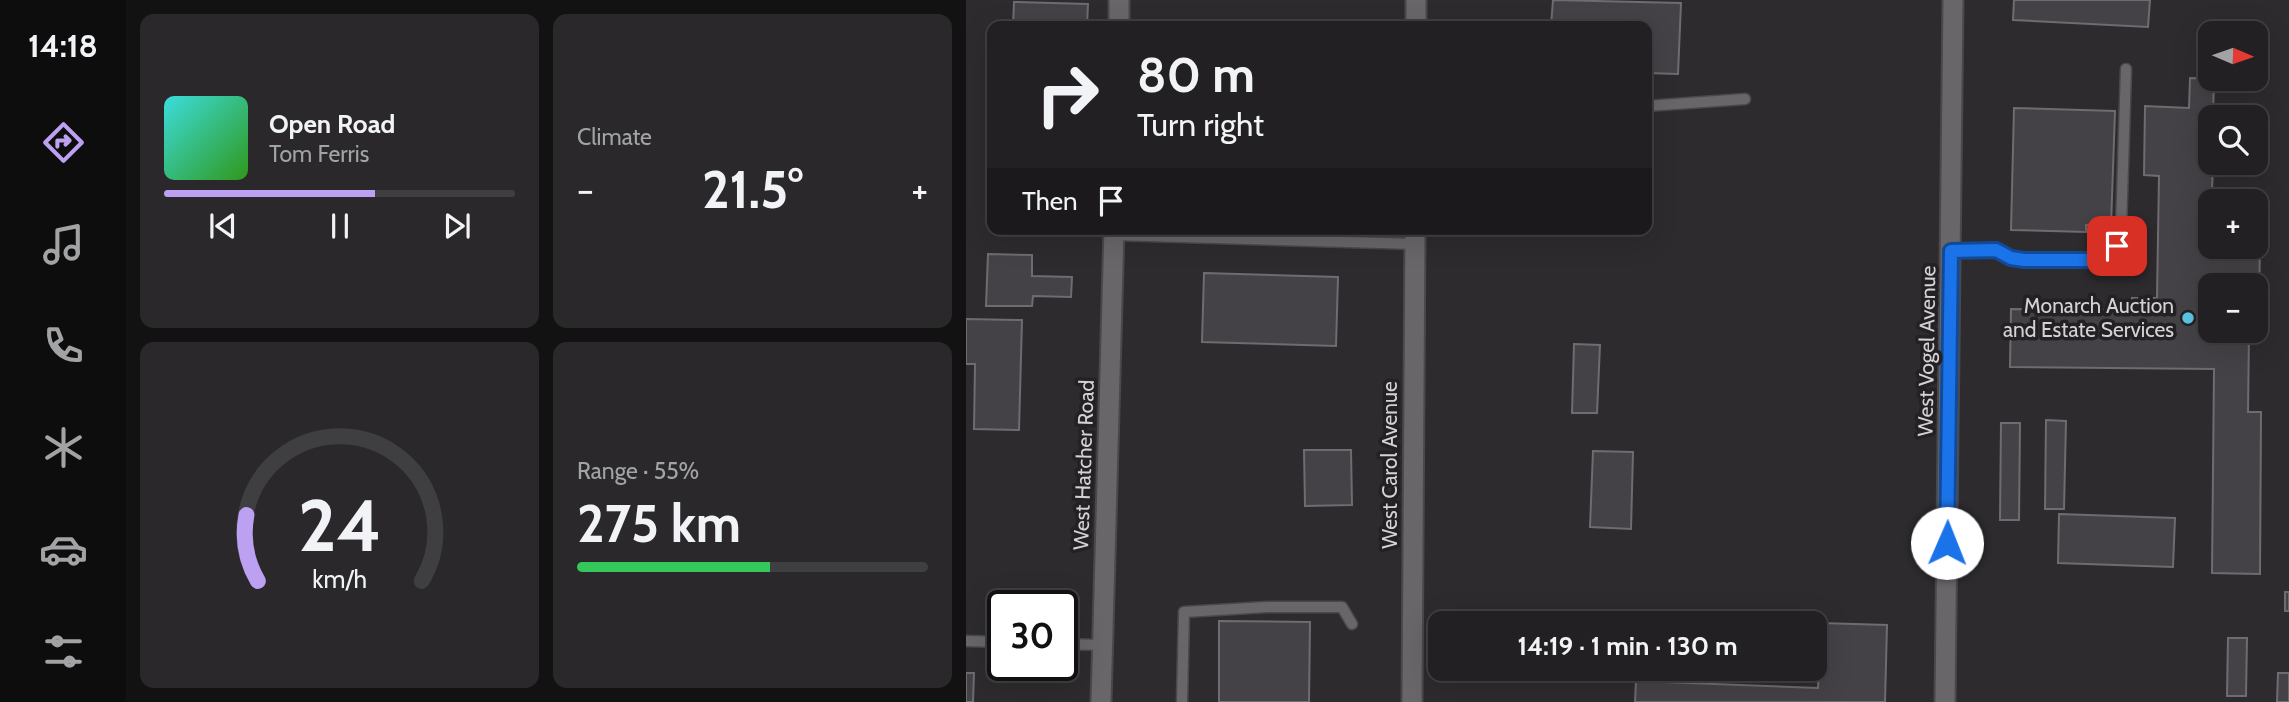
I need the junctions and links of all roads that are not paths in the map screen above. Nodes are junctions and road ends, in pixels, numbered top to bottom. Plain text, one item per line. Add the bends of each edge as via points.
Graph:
1 (1119, 0) edge
2 (1416, 0) edge
3 (1953, 0) edge
4 (1119, 21) edge
5 (1416, 21) edge
6 (2126, 69) dead end
7 (1745, 99) dead end
8 (1652, 106) edge
9 (1114, 235) edge
10 (1295, 235) edge
11 (1415, 237) edge
12 (1951, 251) junction
13 (1352, 624) dead end
14 (966, 641) edge
15 (987, 642) edge
16 (1078, 644) edge
17 (1102, 645) junction
18 (1101, 702) edge
19 (1182, 702) edge
20 (1412, 702) edge
21 (1945, 702) edge

1 - 4 street
2 - 5 street
3 - 12 street, West Vogel Avenue
6 - 12 lane via 2121,230 2109,255 2100,260 2024,260 1996,250
7 - 8 lane
9 - 17 street, West Hatcher Road
10 - 11 lane
11 - 20 street, West Carol Avenue
12 - 21 street, West Vogel Avenue
13 - 19 lane via 1342,607 1184,612
14 - 15 lane
16 - 17 lane
17 - 18 street, West Hatcher Road

